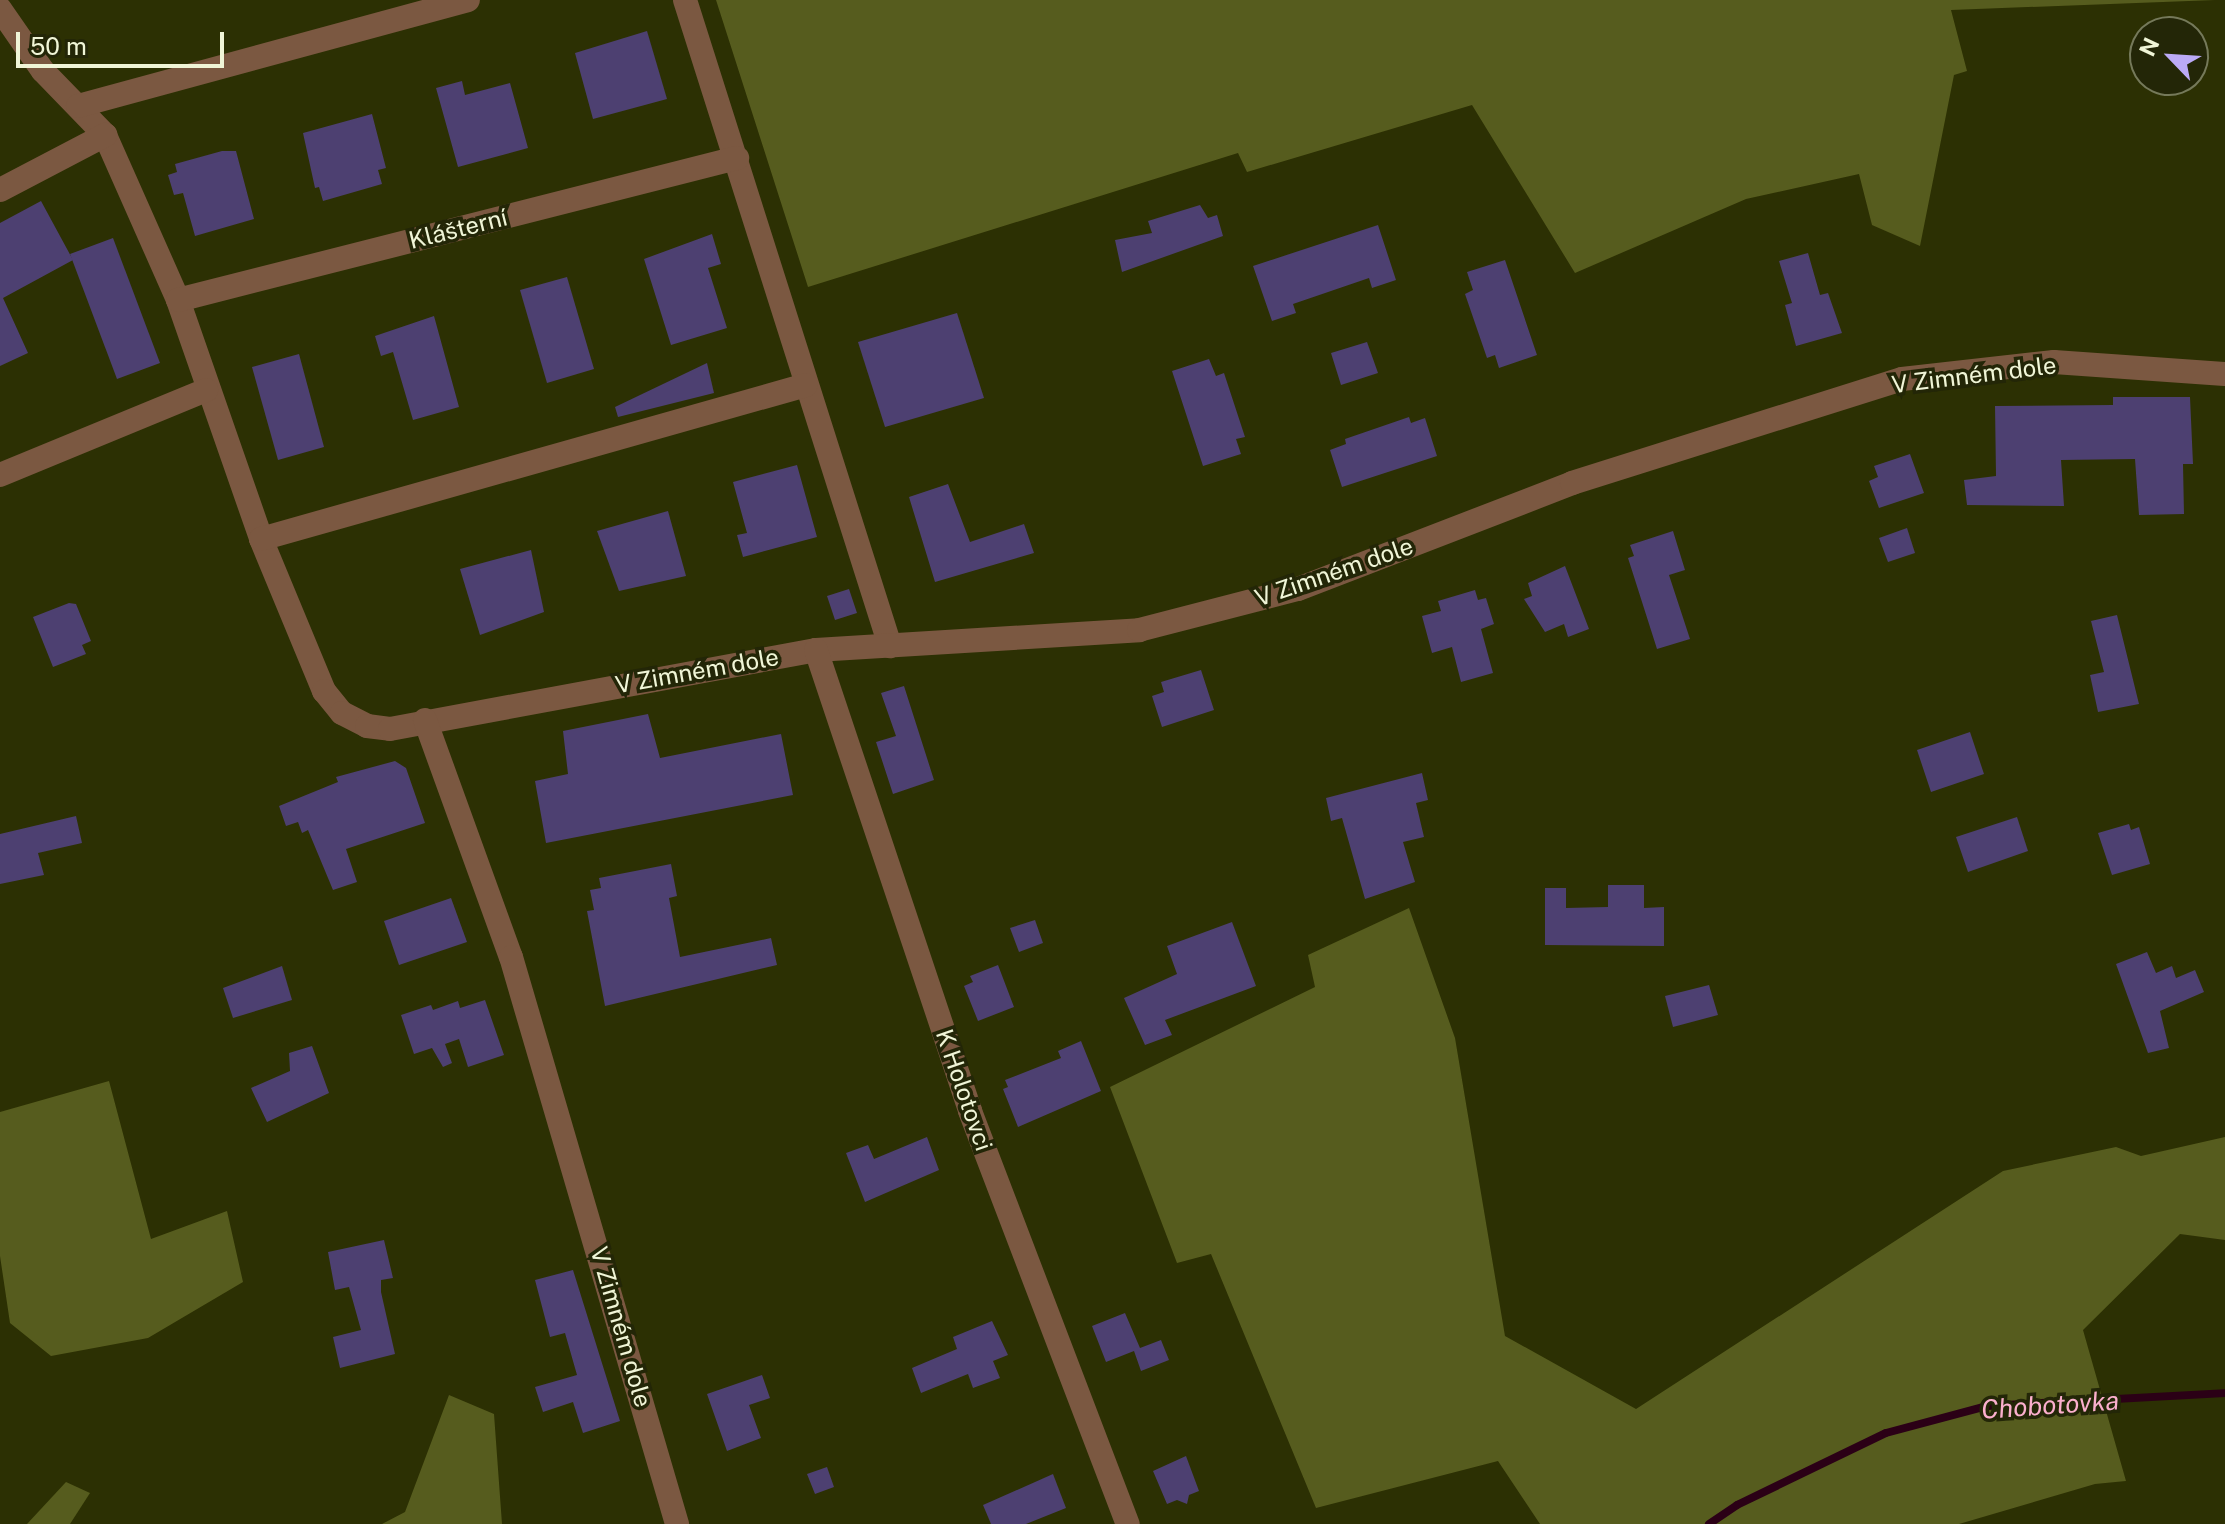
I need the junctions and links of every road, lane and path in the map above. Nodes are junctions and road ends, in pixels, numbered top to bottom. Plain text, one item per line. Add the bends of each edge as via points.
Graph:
1 (468, 0) edge
2 (685, 0) edge
3 (0, 9) edge
4 (78, 106) junction
5 (105, 135) junction
6 (737, 158) junction
7 (0, 190) edge
8 (178, 300) junction
9 (2225, 374) edge
10 (806, 385) junction
11 (206, 390) junction
12 (0, 475) edge
13 (261, 539) junction
14 (890, 646) junction
15 (816, 650) junction
16 (425, 720) junction
17 (677, 1524) edge
18 (1128, 1524) edge

1 - 4 street
2 - 6 street
3 - 4 street via 43,71
4 - 5 street
5 - 7 street
5 - 8 street
6 - 8 street, Klášterní
6 - 10 street
8 - 11 street
9 - 14 street, V Zimném dole via 2054,362 1902,379 1572,483 1284,593 1139,630
10 - 13 street
10 - 14 street
11 - 12 street
11 - 13 street
13 - 16 street, V Zimném dole via 324,691 342,713 367,726 390,729
14 - 15 street, V Zimném dole
15 - 16 street, V Zimném dole
15 - 18 street, K Holotovci via 970,1111
16 - 17 street, V Zimném dole via 511,957

